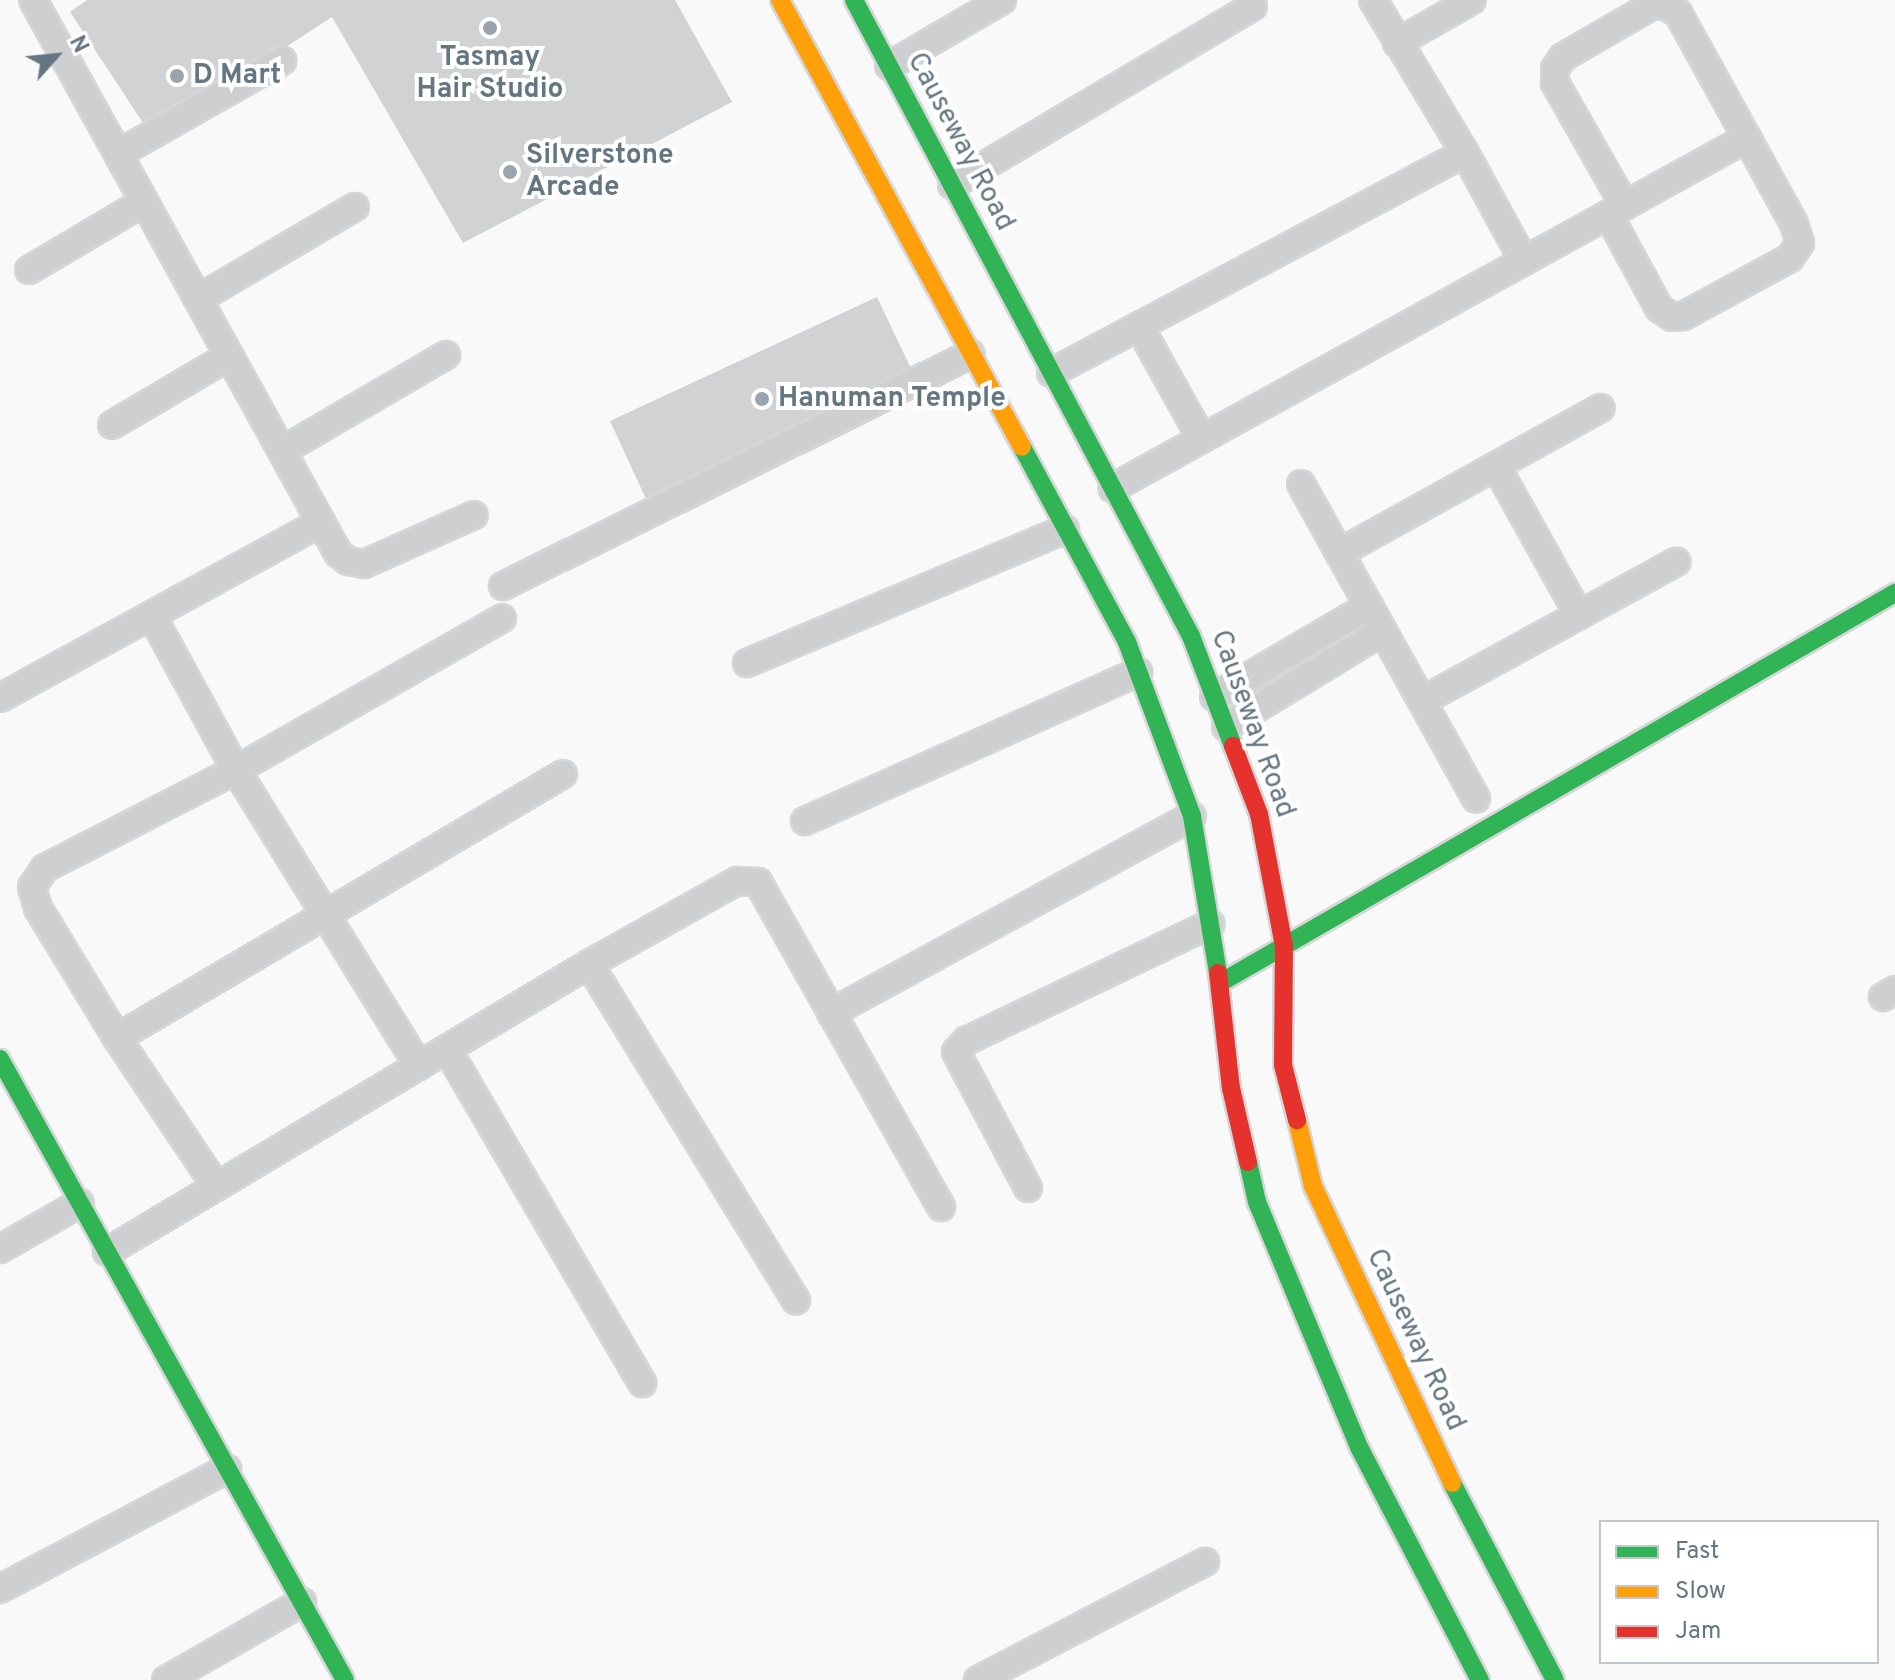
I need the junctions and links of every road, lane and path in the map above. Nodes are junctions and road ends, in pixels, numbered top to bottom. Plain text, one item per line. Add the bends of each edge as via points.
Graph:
1 (33, 0) edge
2 (780, 0) edge
3 (854, 0) edge
4 (1002, 0) edge
5 (1373, 0) edge
6 (1472, 0) edge
7 (1253, 6) dead end
8 (1397, 43) junction
9 (282, 61) dead end
10 (889, 66) junction
11 (1747, 138) junction
12 (1465, 153) junction
13 (118, 154) junction
14 (952, 185) junction
15 (144, 202) junction
16 (355, 207) dead end
17 (1617, 211) junction
18 (1524, 261) junction
19 (29, 270) dead end
20 (198, 299) junction
21 (1139, 326) junction
22 (971, 354) junction
23 (446, 355) dead end
24 (229, 356) junction
25 (1051, 373) junction
26 (1601, 408) dead end
27 (112, 425) dead end
28 (1202, 439) junction
29 (282, 451) junction
30 (1496, 466) junction
31 (1301, 484) dead end
32 (1112, 488) junction
33 (474, 515) dead end
34 (321, 522) junction
35 (1065, 529) junction
36 (1339, 553) junction
37 (1676, 562) dead end
38 (503, 586) dead end
39 (1895, 593) edge
40 (1369, 606) junction
41 (1579, 615) junction
42 (152, 616) junction
43 (502, 618) dead end
44 (1383, 631) junction
45 (747, 663) dead end
46 (1138, 672) junction
47 (1214, 697) junction
48 (0, 698) edge
49 (1422, 701) junction
50 (1226, 727) junction
51 (236, 770) junction
52 (563, 774) dead end
53 (1476, 799) dead end
54 (1192, 816) junction
55 (805, 821) dead end
56 (324, 916) junction
57 (1210, 924) junction
58 (1284, 946) junction
59 (589, 964) junction
60 (1220, 983) junction
61 (831, 1013) junction
62 (117, 1038) junction
63 (447, 1049) junction
64 (419, 1066) junction
65 (2, 1069) edge
66 (216, 1186) junction
67 (1028, 1188) dead end
68 (80, 1203) junction
69 (941, 1207) dead end
70 (0, 1249) edge
71 (107, 1252) junction
72 (796, 1300) dead end
73 (642, 1383) dead end
74 (227, 1469) junction
75 (1205, 1562) dead end
76 (0, 1589) edge
77 (302, 1602) junction
78 (988, 1678) edge
79 (166, 1680) edge
80 (345, 1680) edge
81 (1480, 1680) edge
82 (1555, 1680) edge

1 - 13 street
2 - 22 main road
3 - 10 main road, Causeway Road
4 - 10 street
5 - 8 street
6 - 8 street
7 - 14 street
8 - 12 street
9 - 13 street
10 - 14 main road, Causeway Road
11 - 17 street
11 - 17 street via 1794,224 1800,243 1790,258 1683,316 1672,317 1659,308
11 - 17 street via 1678,13 1653,5 1563,57 1555,69 1555,83
12 - 18 street
12 - 21 street
13 - 15 street
14 - 25 main road, Causeway Road
15 - 19 street
15 - 20 street
16 - 20 street
17 - 18 street
18 - 28 street
20 - 24 street
21 - 25 street
21 - 28 street
22 - 35 main road
22 - 38 street
23 - 29 street
24 - 27 street
24 - 29 street
25 - 32 main road, Causeway Road
26 - 30 street
28 - 32 street
29 - 34 street
30 - 36 street
30 - 41 street
31 - 36 street
32 - 47 main road, Causeway Road via 1191,636
33 - 34 street via 364,564 338,553
34 - 42 street
35 - 45 street
35 - 46 main road
36 - 40 street
37 - 41 street
39 - 58 main road
40 - 44 street
40 - 47 street
41 - 49 street
42 - 48 street
42 - 51 street
43 - 51 street
44 - 49 street
44 - 50 street
46 - 54 main road
46 - 55 street
47 - 50 main road, Causeway Road
49 - 53 street
50 - 58 main road, Causeway Road via 1259,814
51 - 56 street
51 - 62 street via 45,868 32,887 38,908
52 - 56 street
54 - 57 main road
54 - 61 street
56 - 62 street
56 - 64 street
57 - 60 main road
57 - 67 street via 966,1041 956,1052
58 - 60 main road
58 - 82 main road, Causeway Road via 1283,1065 1313,1186 1428,1437
59 - 61 street via 720,889 737,881 758,882
59 - 63 street
59 - 72 street
60 - 81 main road via 1231,1088 1257,1202 1359,1447
61 - 69 street
62 - 66 street
63 - 64 street
63 - 73 street
64 - 66 street
65 - 68 main road
66 - 71 street
68 - 70 street
68 - 71 main road
71 - 74 main road
74 - 76 street
74 - 77 main road
75 - 78 street
77 - 79 street
77 - 80 main road

